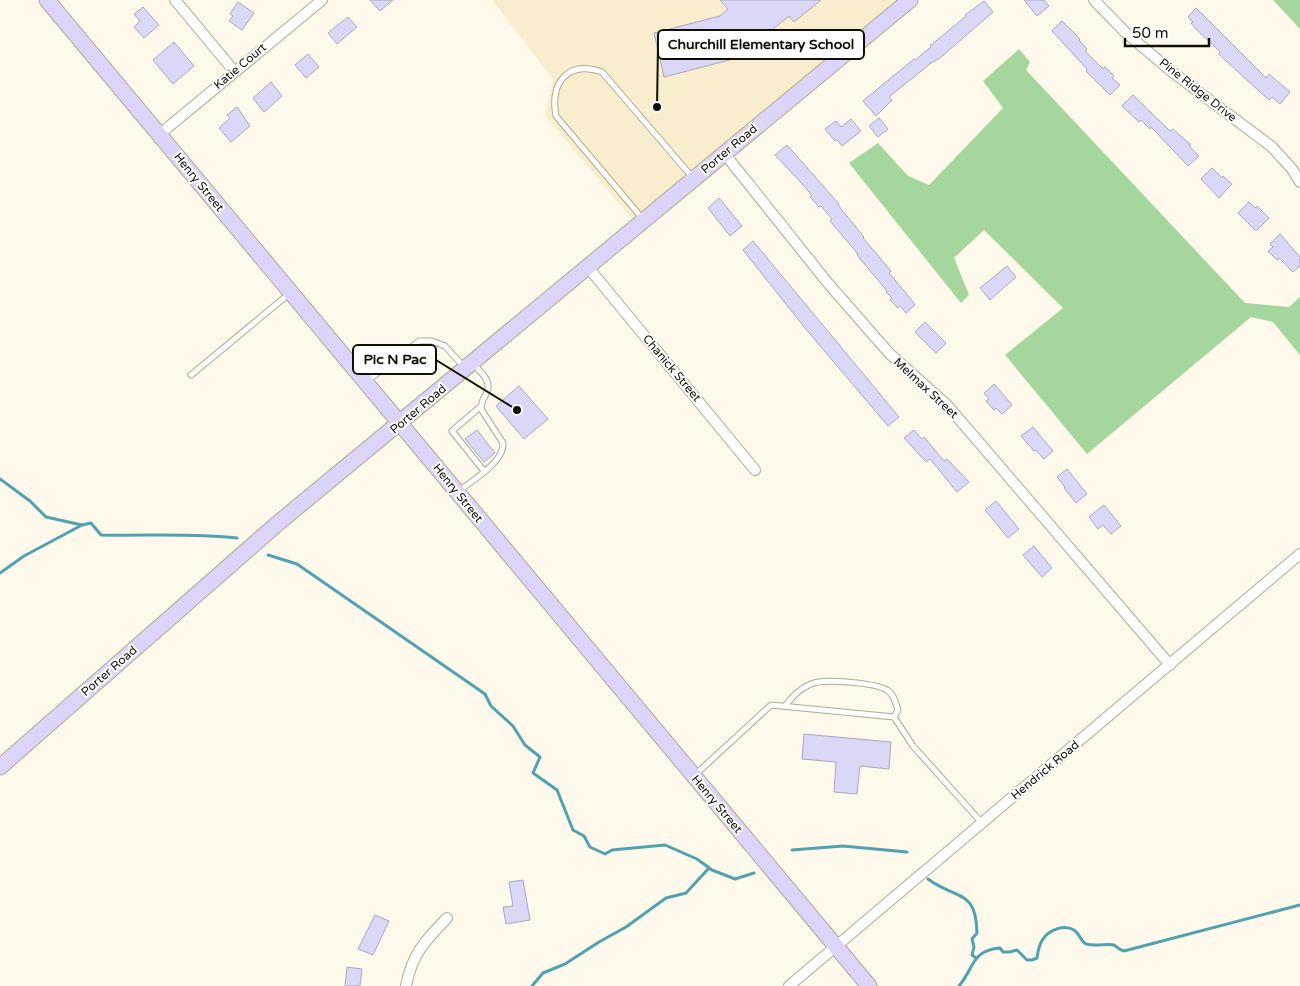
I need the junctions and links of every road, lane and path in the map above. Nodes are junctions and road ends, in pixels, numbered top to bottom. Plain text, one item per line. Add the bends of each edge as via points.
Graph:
1 (47, 0) edge
2 (175, 0) edge
3 (322, 0) edge
4 (910, 0) edge
5 (1094, 0) edge
6 (234, 71) junction
7 (160, 134) junction
8 (724, 153) junction
9 (693, 179) junction
10 (1300, 182) edge
11 (643, 220) junction
12 (587, 266) junction
13 (290, 293) junction
14 (469, 366) junction
15 (191, 376) dead end
16 (366, 382) junction
17 (480, 407) junction
18 (401, 423) junction
19 (756, 470) dead end
20 (484, 471) junction
21 (458, 492) junction
22 (1300, 554) edge
23 (1170, 665) junction
24 (786, 706) junction
25 (894, 717) junction
26 (0, 767) edge
27 (693, 776) junction
28 (982, 824) junction
29 (446, 918) dead end
30 (836, 947) junction
31 (406, 986) edge
32 (789, 986) edge
33 (869, 986) edge

1 - 7 street, Henry Street
2 - 6 street
3 - 6 street, Katie Court
4 - 8 street, Porter Road
5 - 10 street, Pine Ridge Drive via 1171,71 1272,147
6 - 7 street, Katie Court
7 - 13 street, Henry Street
8 - 9 street, Porter Road
8 - 23 street, Melmax Street via 846,304 889,353 947,405
9 - 11 street, Porter Road
9 - 11 lane via 602,72 590,68 564,76 556,89 556,116
11 - 12 street, Porter Road
12 - 14 street, Porter Road
12 - 19 street, Chanick Street
13 - 15 lane
13 - 16 street, Henry Street
14 - 16 lane via 444,346 432,341 419,341
14 - 17 lane via 487,379 488,391
14 - 18 street, Porter Road
16 - 18 street, Henry Street
17 - 20 lane via 504,448 496,462
17 - 20 lane via 452,431
18 - 21 street, Henry Street
18 - 26 street, Porter Road via 277,524
20 - 21 lane
21 - 27 street, Henry Street
22 - 23 street, Hendrick Road
23 - 28 street, Hendrick Road
24 - 25 lane
24 - 25 lane via 798,690 814,682 851,682 888,690 898,710
24 - 27 lane via 770,705
25 - 28 lane via 913,746
27 - 30 street, Henry Street
28 - 30 street, Hendrick Road
29 - 31 street via 420,946 408,972
30 - 32 street, Hendrick Road
30 - 33 street, Henry Street

